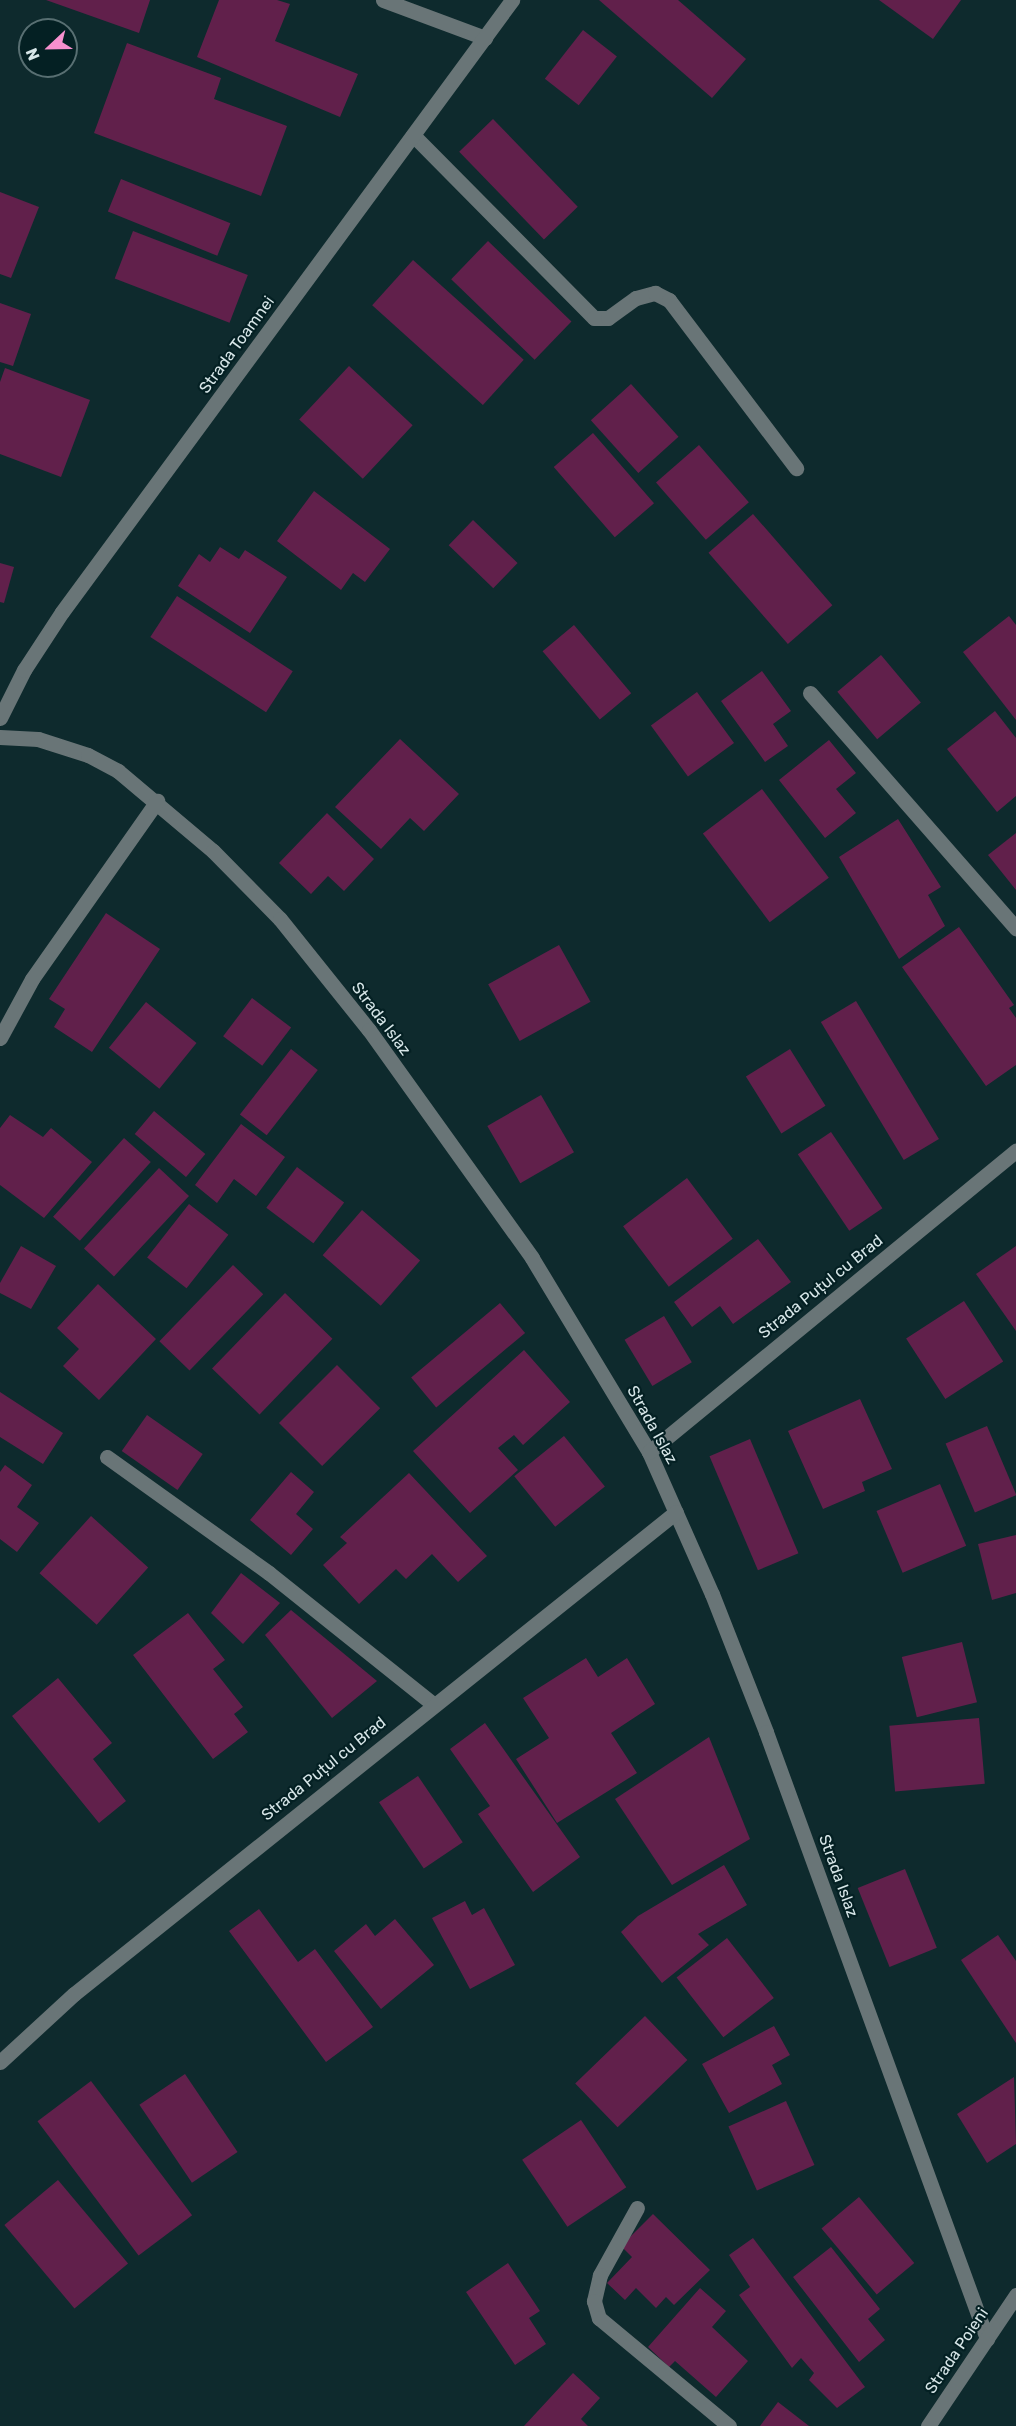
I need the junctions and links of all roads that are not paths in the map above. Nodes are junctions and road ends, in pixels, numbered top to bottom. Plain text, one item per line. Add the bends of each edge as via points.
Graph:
1 (383, 0) edge
2 (512, 0) edge
3 (485, 38) junction
4 (413, 135) junction
5 (796, 468) dead end
6 (810, 693) dead end
7 (0, 718) edge
8 (0, 737) edge
9 (157, 801) junction
10 (1016, 928) edge
11 (0, 1038) edge
12 (1016, 1151) edge
13 (649, 1452) junction
14 (107, 1458) dead end
15 (676, 1512) junction
16 (433, 1704) junction
17 (0, 2062) edge
18 (637, 2208) dead end
19 (1016, 2295) edge
20 (987, 2339) junction
21 (729, 2426) edge
22 (928, 2426) edge

1 - 3 street
2 - 3 street, Strada Toamnei
3 - 4 street, Strada Toamnei
4 - 5 street via 594,318 608,318 636,298 655,293 669,300
4 - 7 street, Strada Toamnei via 62,612 24,670
6 - 10 street
8 - 9 street, Strada Islaz via 38,739 88,754
9 - 11 street via 32,980
9 - 13 street, Strada Islaz via 280,919 369,1030 532,1258
12 - 13 street, Strada Puțul cu Brad
13 - 15 street, Strada Islaz
14 - 16 street via 268,1574
15 - 16 street, Strada Puțul cu Brad
15 - 20 street, Strada Islaz via 766,1732
16 - 17 street, Strada Puțul cu Brad via 74,1994
18 - 21 street via 600,2275 594,2301 599,2319
19 - 20 street, Strada Poieni
20 - 22 street, Strada Poieni

